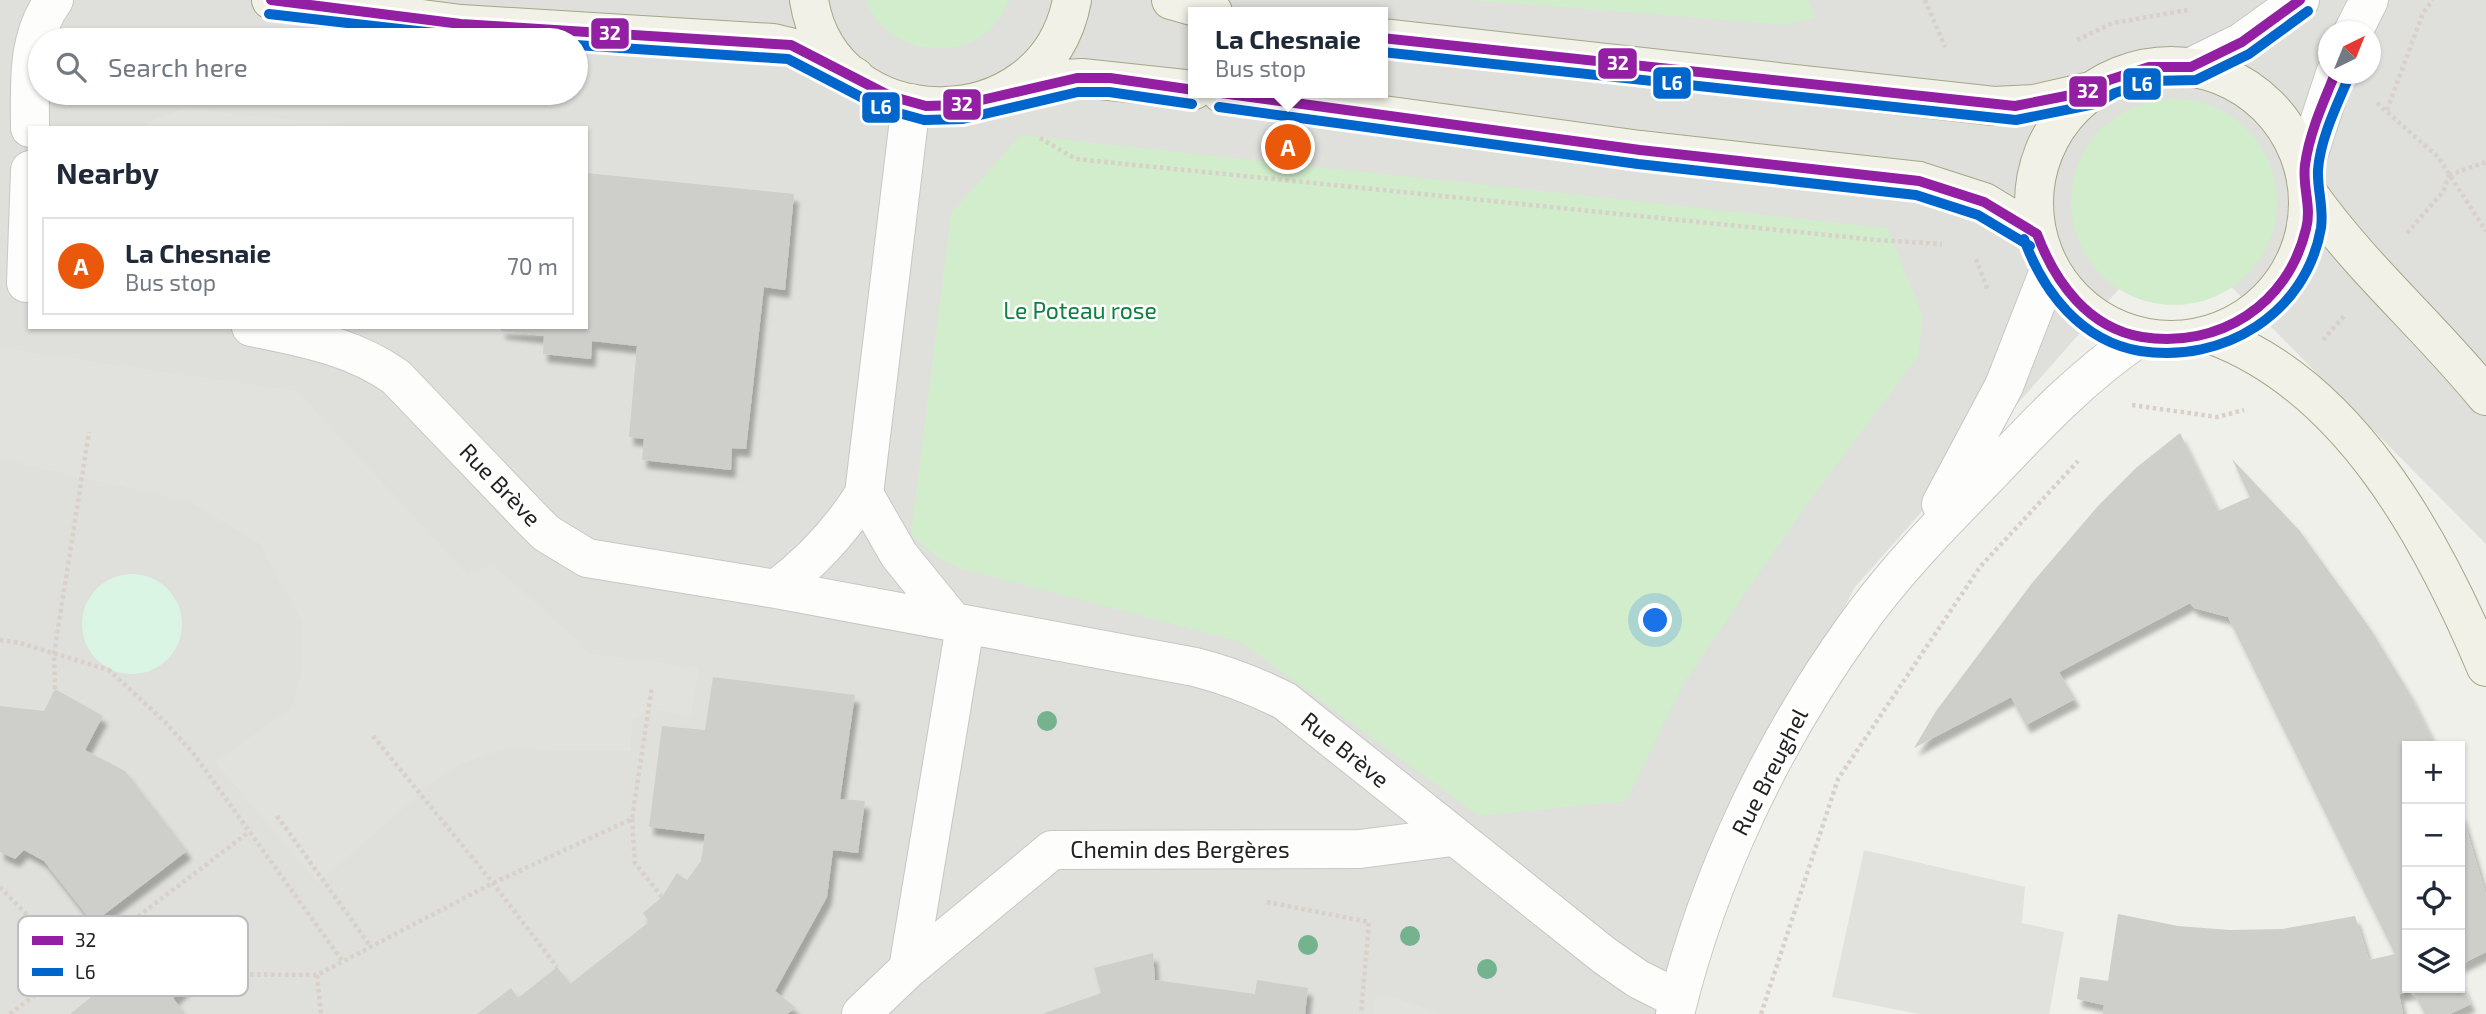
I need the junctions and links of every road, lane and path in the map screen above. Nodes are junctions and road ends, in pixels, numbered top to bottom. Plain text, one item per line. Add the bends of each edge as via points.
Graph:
1 (54, 0) edge
2 (271, 0) edge
3 (809, 0) edge
4 (1072, 0) edge
5 (1171, 0) edge
6 (1925, 0) edge
7 (2300, 0) edge
8 (2369, 0) edge
9 (2433, 0) edge
10 (1196, 7) edge
11 (2201, 10) dead end
12 (2358, 21) edge
13 (38, 28) edge
14 (525, 28) edge
15 (588, 32) edge
16 (1388, 39) edge
17 (2070, 44) dead end
18 (1956, 50) dead end
19 (2190, 67) junction
20 (855, 77) junction
21 (2332, 84) edge
22 (1188, 89) edge
23 (2091, 92) junction
24 (1258, 98) edge
25 (986, 99) junction
26 (911, 103) junction
27 (30, 105) edge
28 (30, 126) edge
29 (2486, 162) edge
30 (2449, 175) junction
31 (2306, 181) junction
32 (28, 190) edge
33 (2486, 231) edge
34 (1956, 245) dead end
35 (2044, 251) junction
36 (1975, 256) dead end
37 (2379, 279) junction
38 (19, 282) edge
39 (1990, 295) dead end
40 (261, 329) edge
41 (2212, 335) junction
42 (2140, 337) junction
43 (2289, 376) junction
44 (2486, 396) edge
45 (2129, 404) dead end
46 (2249, 408) dead end
47 (89, 432) dead end
48 (2083, 455) dead end
49 (864, 494) junction
50 (1912, 554) junction
51 (776, 589) junction
52 (960, 625) junction
53 (0, 640) edge
54 (54, 654) junction
55 (2486, 667) edge
56 (652, 686) dead end
57 (55, 689) dead end
58 (373, 736) dead end
59 (277, 816) dead end
60 (632, 819) junction
61 (249, 832) junction
62 (1452, 837) junction
63 (493, 883) junction
64 (0, 887) edge
65 (662, 897) dead end
66 (1264, 902) dead end
67 (28, 916) edge
68 (139, 916) edge
69 (371, 947) junction
70 (343, 962) junction
71 (557, 968) dead end
72 (908, 969) junction
73 (248, 974) edge
74 (317, 975) junction
75 (34, 996) edge
76 (1676, 1006) edge
77 (10, 1014) edge
78 (321, 1014) edge
79 (861, 1014) edge
80 (1362, 1014) edge
81 (1761, 1014) edge

1 - 13 street
2 - 14 main road
3 - 20 main road via 826,44
4 - 25 main road via 1064,27 1042,61 1011,88
5 - 10 main road
6 - 18 path via 1943,47
7 - 19 street via 2242,42
8 - 12 street
9 - 30 path via 2423,13 2387,110 2438,157
11 - 17 path via 2113,23
15 - 20 main road via 773,43 814,53
16 - 23 main road via 1994,106 2034,104
19 - 23 main road via 2149,67 2109,80
19 - 31 main road via 2234,81 2271,108 2297,146
20 - 26 main road via 890,98
21 - 31 street
22 - 25 main road via 1082,78
23 - 35 main road via 2061,120 2043,154 2034,194
24 - 35 main road via 1640,150 1919,181 1984,202
25 - 26 main road via 945,107
25 - 34 path via 1076,159
26 - 49 street
27 - 28 street
29 - 30 path
30 - 33 path
30 - 37 path via 2443,192 2401,240
31 - 37 main road via 2345,244
31 - 41 main road via 2306,230 2295,265 2274,295 2246,319
32 - 38 street
35 - 42 main road via 2073,300 2121,331
35 - 50 street, Rue Breughel via 2024,343 1991,414
36 - 39 path
37 - 43 path
37 - 44 main road
40 - 51 street, Rue Brève via 317,340 373,361 396,377 546,533 587,558
41 - 42 main road via 2176,341
41 - 43 main road via 2256,353
42 - 50 street, Rue Breughel via 2060,400
43 - 55 main road via 2351,438 2405,510
45 - 46 path via 2217,417
47 - 54 path
48 - 81 path via 1980,567 1838,779
49 - 51 street via 829,544
49 - 52 street via 900,555
50 - 76 street, Rue Breughel via 1855,626 1780,747 1714,889
51 - 52 street, Rue Brève
52 - 62 street, Rue Brève via 1195,667 1258,687 1284,701
52 - 72 street
53 - 54 path
54 - 57 path
54 - 61 path via 109,670 192,753
56 - 60 path
58 - 63 path
59 - 69 path
60 - 63 path
60 - 65 path via 635,863
61 - 68 path
61 - 70 path
62 - 72 street, Chemin des Bergères via 1360,849 1052,850
62 - 76 street, Rue Brève
63 - 69 path
63 - 71 path
64 - 67 path
66 - 80 path via 1369,922
69 - 70 path
70 - 74 path
72 - 79 street, Chemin des Bergères
73 - 74 path
74 - 78 path
75 - 77 path

